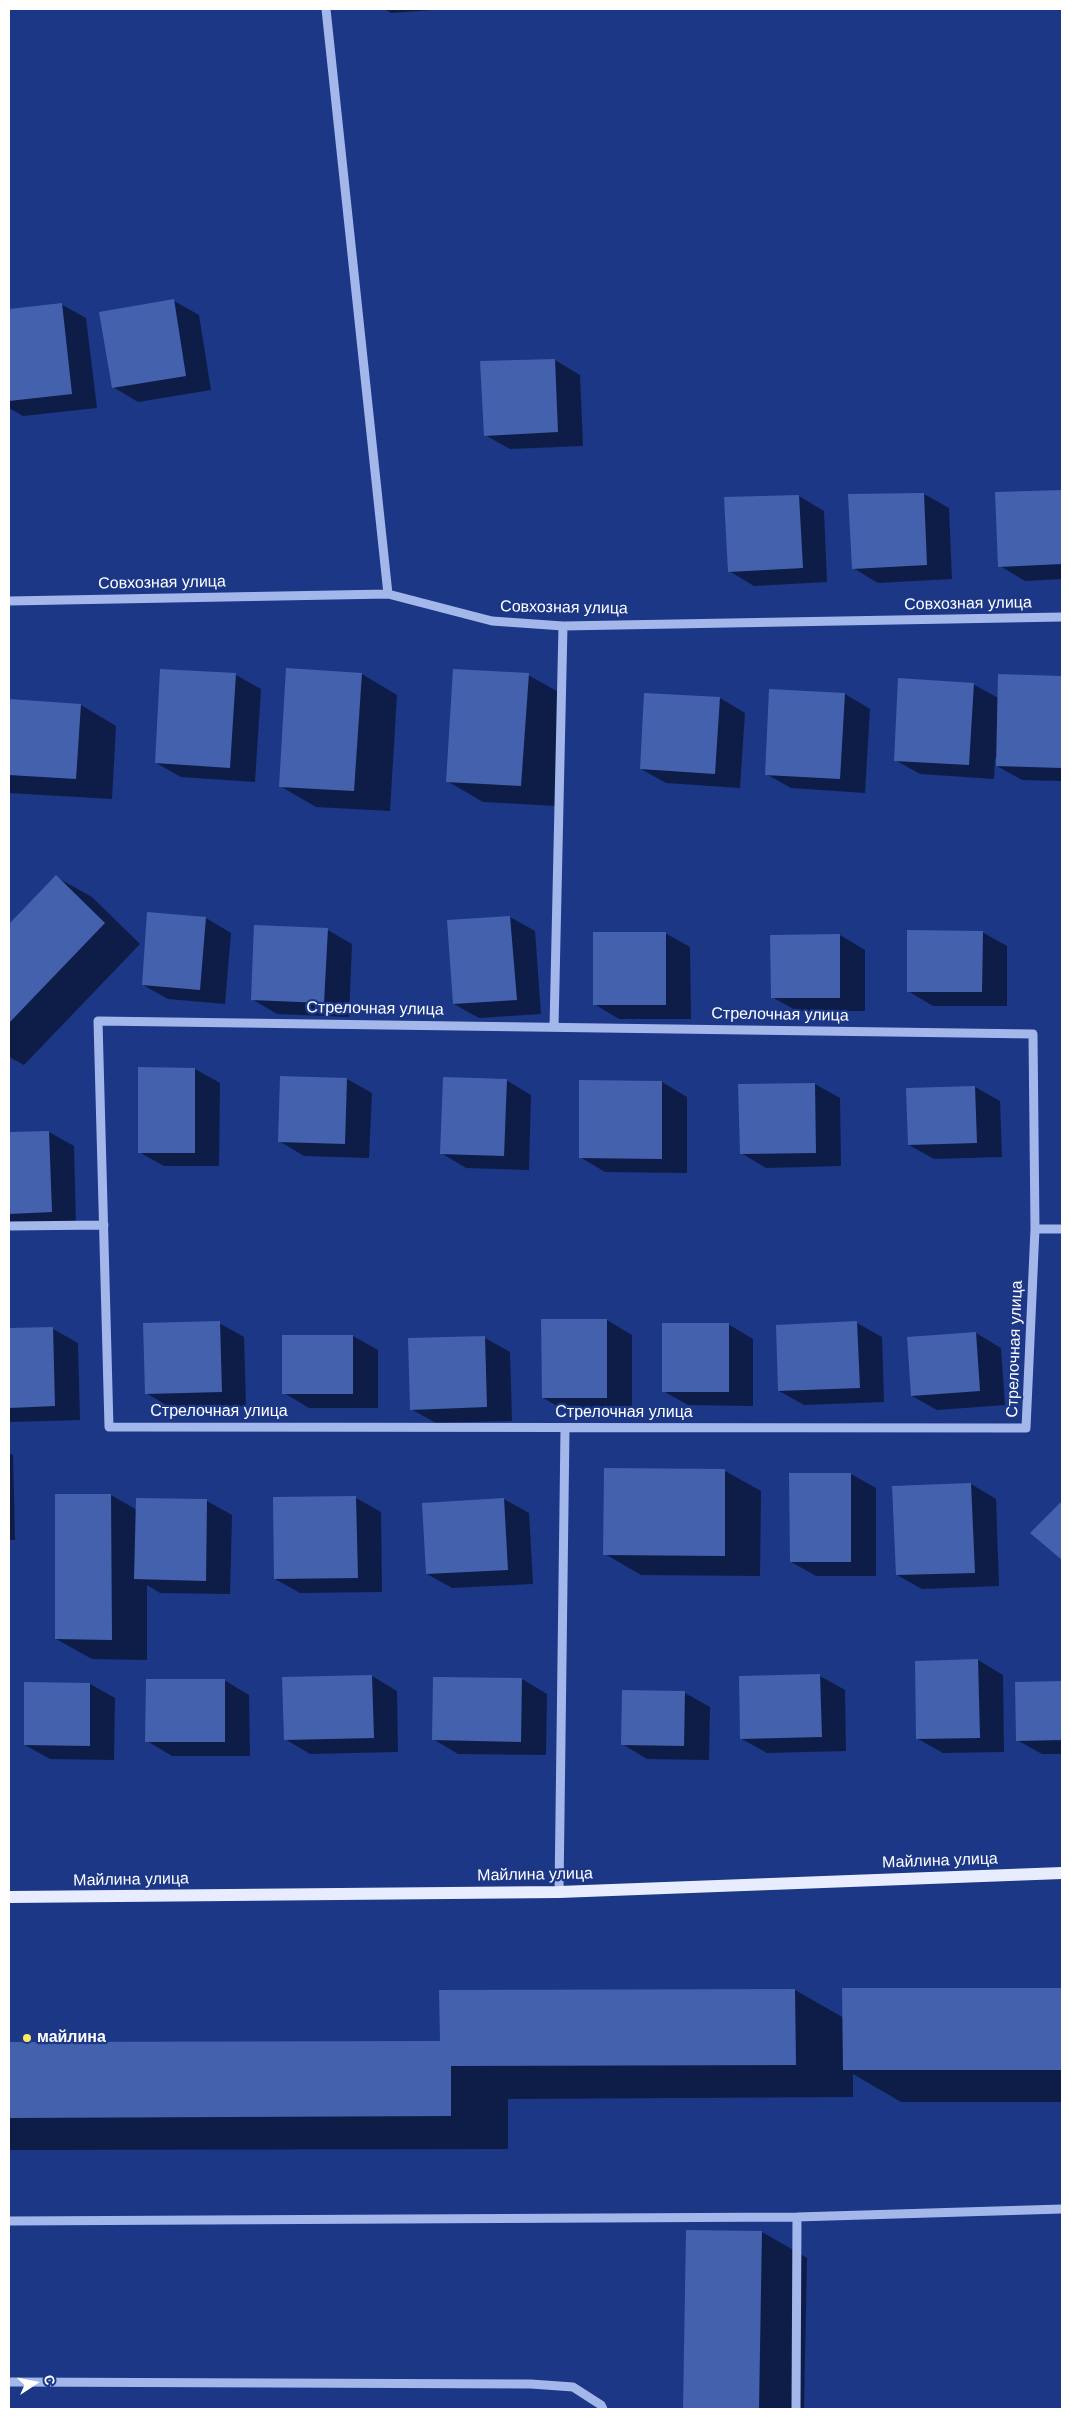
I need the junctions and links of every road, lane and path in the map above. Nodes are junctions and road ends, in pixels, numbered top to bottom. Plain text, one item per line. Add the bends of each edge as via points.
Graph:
1 (326, 9) edge
2 (388, 594) junction
3 (9, 601) edge
4 (1062, 617) edge
5 (563, 626) junction
6 (554, 1027) junction
7 (104, 1225) junction
8 (9, 1226) edge
9 (1035, 1229) junction
10 (1062, 1229) edge
11 (565, 1428) junction
12 (1062, 1873) edge
13 (560, 1892) junction
14 (9, 1897) edge
15 (1062, 2209) edge
16 (797, 2217) junction
17 (9, 2220) edge
18 (9, 2382) edge
19 (603, 2409) edge
20 (796, 2409) edge

1 - 2 street
2 - 3 street, Совхозная улица
2 - 5 street, Совхозная улица via 492,622
4 - 5 street, Совхозная улица
5 - 6 street
6 - 7 street, Стрелочная улица via 98,1021
6 - 9 street, Стрелочная улица via 1033,1034
7 - 8 street
7 - 11 street, Стрелочная улица via 109,1427
9 - 10 street
9 - 11 street, Стрелочная улица via 1026,1428
11 - 13 street
12 - 13 main road, Майлина улица
13 - 14 main road, Майлина улица
15 - 16 street
16 - 17 street
16 - 20 street
18 - 19 street via 531,2384 573,2387

